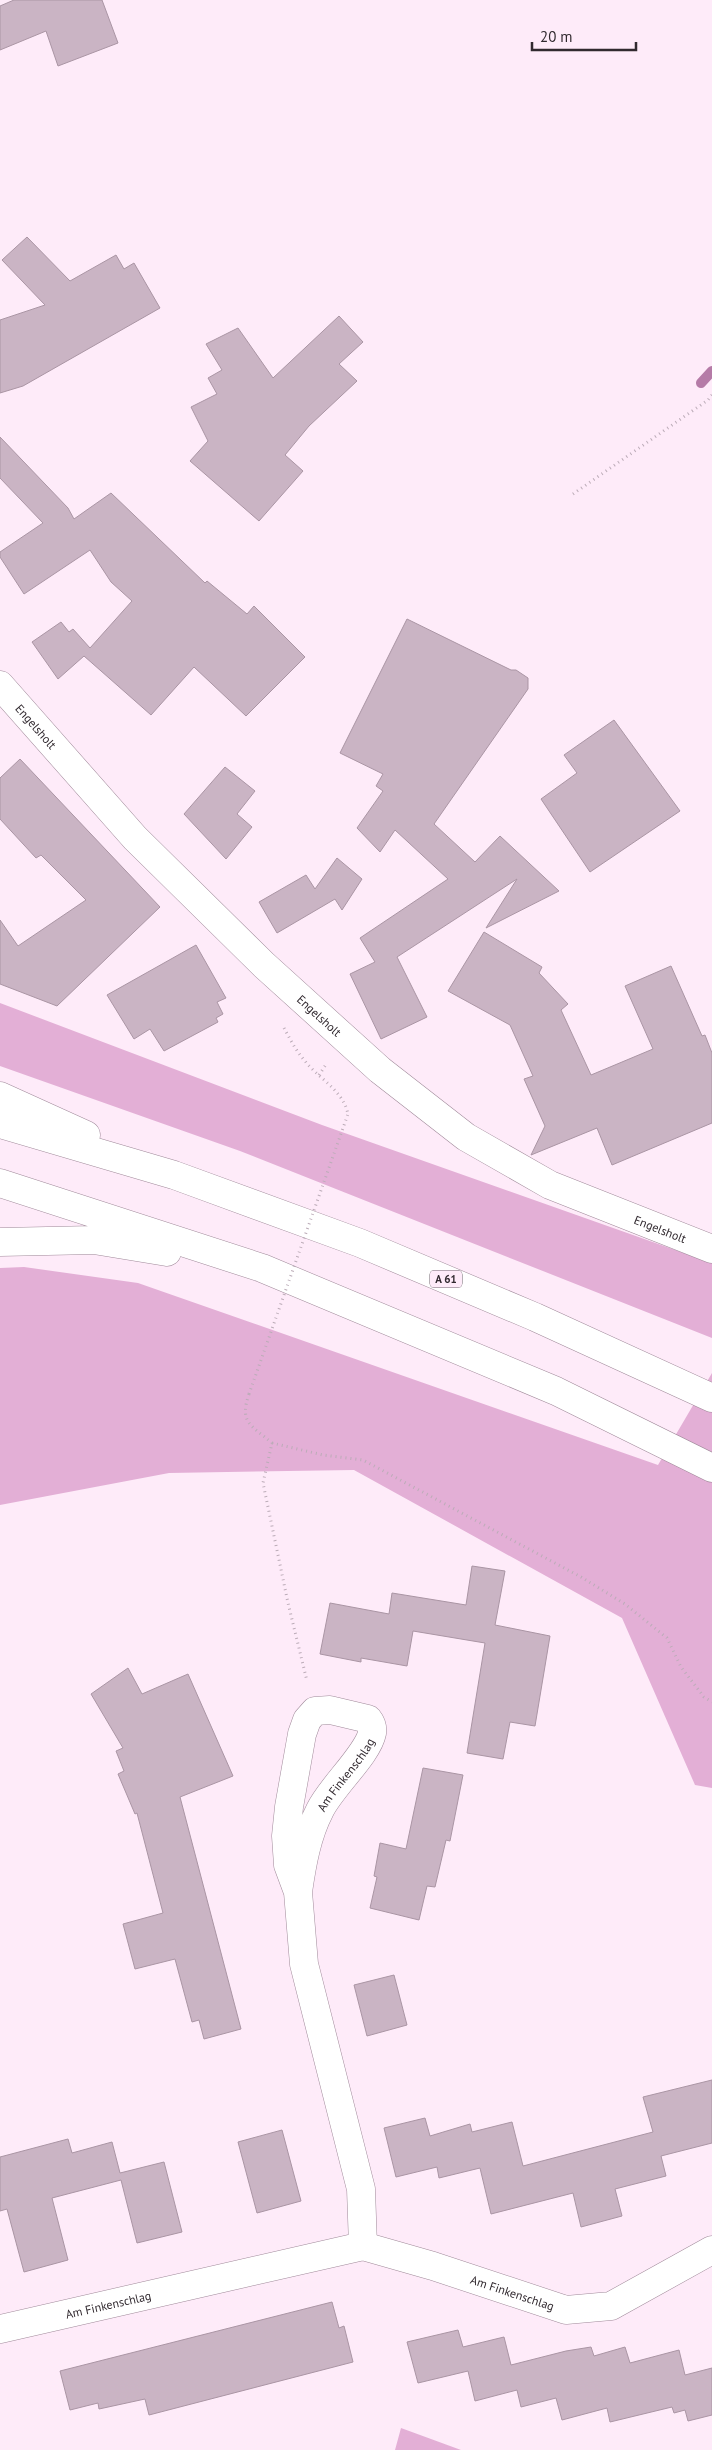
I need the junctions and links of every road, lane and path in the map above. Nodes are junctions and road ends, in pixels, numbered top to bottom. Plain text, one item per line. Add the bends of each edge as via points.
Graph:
1 (712, 395) edge
2 (573, 494) dead end
3 (0, 685) edge
4 (0, 1096) edge
5 (348, 1114) dead end
6 (0, 1124) edge
7 (174, 1175) junction
8 (0, 1184) edge
9 (0, 1242) edge
10 (712, 1248) edge
11 (262, 1268) junction
12 (712, 1398) edge
13 (272, 1443) junction
14 (712, 1468) edge
15 (712, 1702) edge
16 (315, 1711) junction
17 (298, 1892) junction
18 (363, 2246) junction
19 (712, 2250) edge
20 (0, 2329) edge

1 - 2 path
3 - 10 main road, Engelsholt via 135,838 264,965 388,1076 466,1137 550,1185
4 - 7 main road
5 - 13 path, bridge via 244,1408 250,1425
6 - 7 main road, A 61
7 - 12 main road, A 61 via 377,1251 535,1317
8 - 11 main road
9 - 11 main road via 94,1240
11 - 14 main road via 556,1391
13 - 15 path via 363,1460 581,1577 625,1604 667,1638 681,1667
13 - 16 path via 263,1482
16 - 17 main road, Am Finkenschlag via 307,1720 302,1734 287,1826 288,1865
16 - 17 main road, Am Finkenschlag via 330,1710 368,1719 372,1734 360,1756 319,1810 307,1845
17 - 18 main road, Am Finkenschlag via 304,1964 361,2189
18 - 19 main road, Am Finkenschlag via 566,2310 611,2306
18 - 20 main road, Am Finkenschlag

